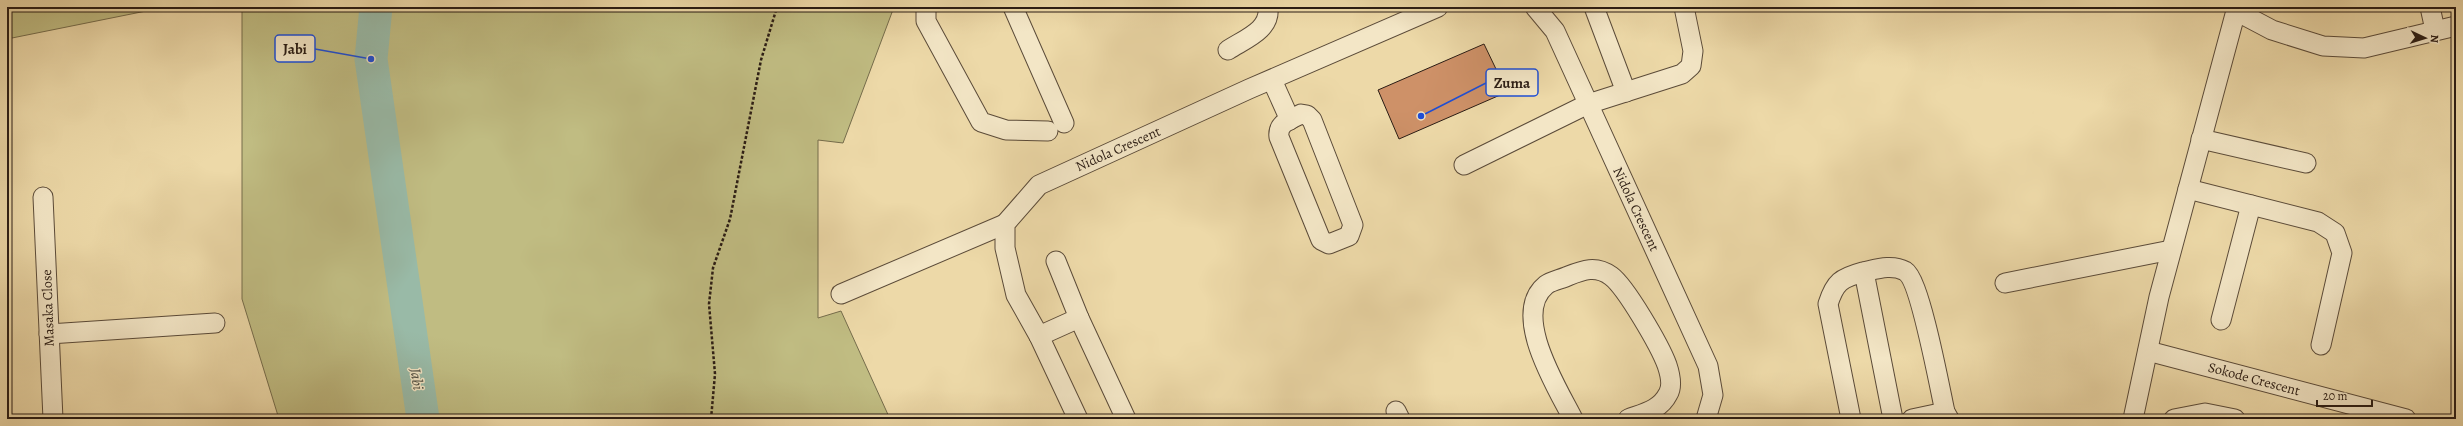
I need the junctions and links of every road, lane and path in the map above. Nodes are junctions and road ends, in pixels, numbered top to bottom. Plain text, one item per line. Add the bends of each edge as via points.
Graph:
1 (777, 7) edge
2 (926, 7) edge
3 (1013, 7) edge
4 (1268, 7) edge
5 (1438, 7) edge
6 (1535, 7) edge
7 (1594, 7) edge
8 (1684, 7) edge
9 (2430, 7) edge
10 (2236, 9) edge
11 (2456, 26) edge
12 (2435, 30) junction
13 (1228, 50) dead end
14 (1272, 80) junction
15 (1626, 92) junction
16 (1588, 104) junction
17 (1290, 120) junction
18 (2201, 138) junction
19 (2306, 163) dead end
20 (1464, 165) dead end
21 (2188, 189) junction
22 (43, 197) dead end
23 (2251, 205) junction
24 (1005, 224) junction
25 (2171, 250) junction
26 (1056, 261) dead end
27 (1864, 272) junction
28 (2005, 283) dead end
29 (841, 294) dead end
30 (1079, 318) junction
31 (2221, 320) dead end
32 (215, 323) dead end
33 (49, 334) junction
34 (1039, 336) junction
35 (2321, 345) dead end
36 (2148, 351) junction
37 (1947, 415) edge
38 (2395, 418) edge
39 (53, 419) edge
40 (712, 419) edge
41 (1078, 419) edge
42 (1126, 419) edge
43 (1573, 419) edge
44 (1628, 419) edge
45 (1706, 419) edge
46 (1851, 419) edge
47 (1893, 419) edge
48 (1912, 419) edge
49 (2133, 419) edge
50 (2174, 419) edge
51 (2234, 419) edge

1 - 40 path via 761,60 730,219 713,268 709,304 715,374
2 - 3 street via 926,21 981,122 1006,130 1056,127
4 - 13 street via 1269,16 1260,30
5 - 14 street, Nidola Crescent
6 - 16 street, Nidola Crescent via 1555,31
7 - 15 street
8 - 15 street via 1693,51 1691,66 1682,74
9 - 12 street
10 - 12 street via 2272,30 2323,46 2364,48
10 - 18 street
11 - 12 street
14 - 17 street
14 - 24 street, Nidola Crescent via 1039,185
15 - 16 street
16 - 20 street
16 - 45 street, Nidola Crescent via 1708,366 1712,395
17 - 17 street via 1281,125 1278,130 1279,137 1320,240 1329,244 1349,236 1353,225 1312,120 1301,114
18 - 19 street
18 - 21 street
21 - 23 street
21 - 25 street
22 - 33 street, Masaka Close
23 - 31 street
23 - 35 street via 2318,222 2335,232 2342,253
24 - 29 street
24 - 34 street via 1005,248 1016,295
25 - 28 street
25 - 36 street
26 - 30 street
27 - 37 street via 1888,267 1905,271 1912,278 1920,300
27 - 46 street via 1845,278 1833,288 1828,304
27 - 47 street
30 - 34 street
30 - 42 street
32 - 33 street
33 - 39 street, Masaka Close
34 - 41 street
36 - 38 street, Sokode Crescent
36 - 49 street
37 - 48 street
43 - 44 street via 1538,348 1532,319 1536,300 1546,286 1584,269 1597,269 1611,276 1627,292 1667,364 1671,383 1668,394 1658,408
50 - 51 street via 2205,413

